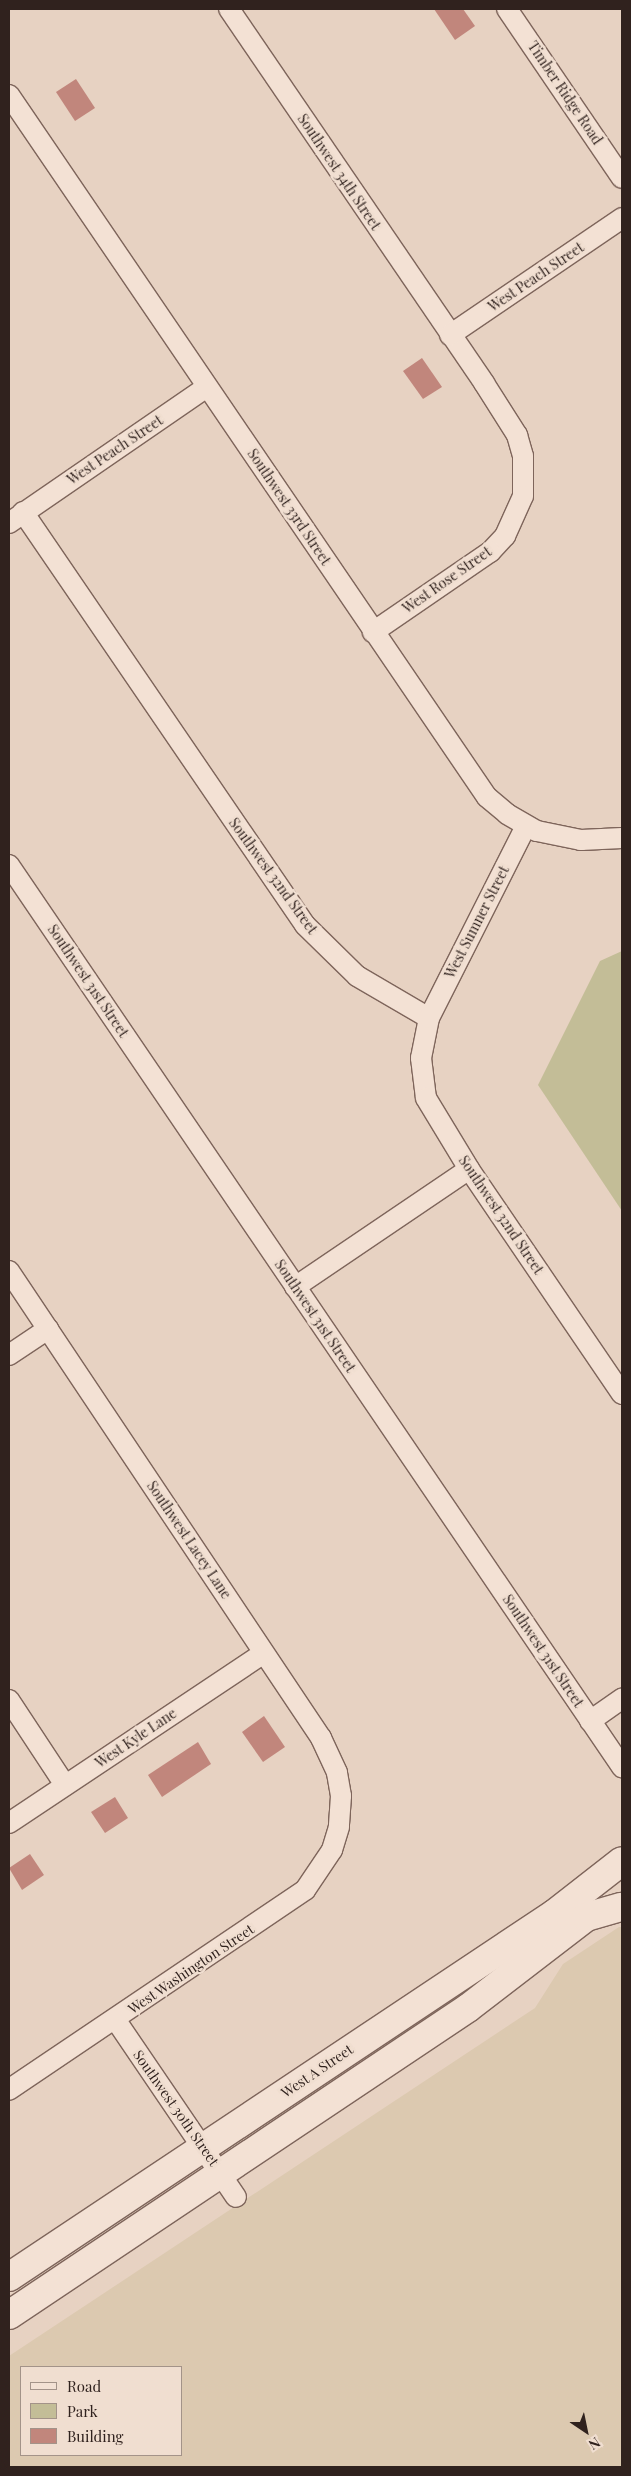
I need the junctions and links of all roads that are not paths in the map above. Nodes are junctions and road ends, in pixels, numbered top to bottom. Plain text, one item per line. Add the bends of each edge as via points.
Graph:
1 (228, 9) edge
2 (507, 9) edge
3 (9, 95) edge
4 (622, 178) edge
5 (622, 218) edge
6 (450, 335) junction
7 (207, 387) junction
8 (16, 518) edge
9 (373, 632) junction
10 (526, 826) junction
11 (622, 838) edge
12 (9, 865) edge
13 (429, 1018) junction
14 (469, 1169) junction
15 (9, 1271) edge
16 (295, 1287) junction
17 (48, 1329) junction
18 (9, 1355) edge
19 (622, 1394) edge
20 (264, 1653) junction
21 (622, 1699) edge
22 (9, 1700) edge
23 (590, 1721) junction
24 (622, 1767) edge
25 (65, 1785) junction
26 (340, 1820) joint
27 (9, 1823) edge
28 (622, 1861) edge
29 (622, 1907) edge
30 (115, 2019) junction
31 (9, 2090) edge
32 (204, 2146) junction
33 (221, 2174) junction
34 (236, 2197) dead end
35 (9, 2277) edge
36 (9, 2315) edge

1 - 6 street, Southwest 34th Street
2 - 4 street, Timber Ridge Road
3 - 7 street, Southwest 33rd Street
5 - 6 street, West Peach Street
6 - 9 street, West Rose Street via 516,435 525,475 523,496 505,536 490,552
7 - 8 street, West Peach Street
7 - 9 street, Southwest 33rd Street
8 - 13 street, Southwest 32nd Street via 305,925 357,976
9 - 10 street, Southwest 33rd Street via 487,797
10 - 11 street, Southwest 33rd Street via 574,839
10 - 13 street, West Sumner Street
12 - 16 street, Southwest 31st Street
13 - 14 street, Southwest 32nd Street via 421,1058 426,1098
14 - 16 street
14 - 19 street, Southwest 32nd Street
15 - 17 street, Southwest Lacey Lane
16 - 23 street, Southwest 31st Street
17 - 18 street
17 - 20 street, Southwest Lacey Lane
20 - 25 street, West Kyle Lane
20 - 26 street, Southwest Lacey Lane via 328,1750 337,1773
21 - 23 street
22 - 25 street
23 - 24 street, Southwest 31st Street
25 - 27 street, West Kyle Lane
26 - 30 street, West Washington Street via 332,1850 305,1890
28 - 32 main road, West A Street via 554,1914
29 - 33 main road via 586,1917 468,2008
30 - 31 street, West Washington Street
30 - 32 street, Southwest 30th Street
32 - 33 street, Southwest 30th Street
32 - 35 main road, West A Street
33 - 34 street, Southwest 30th Street
33 - 36 main road

